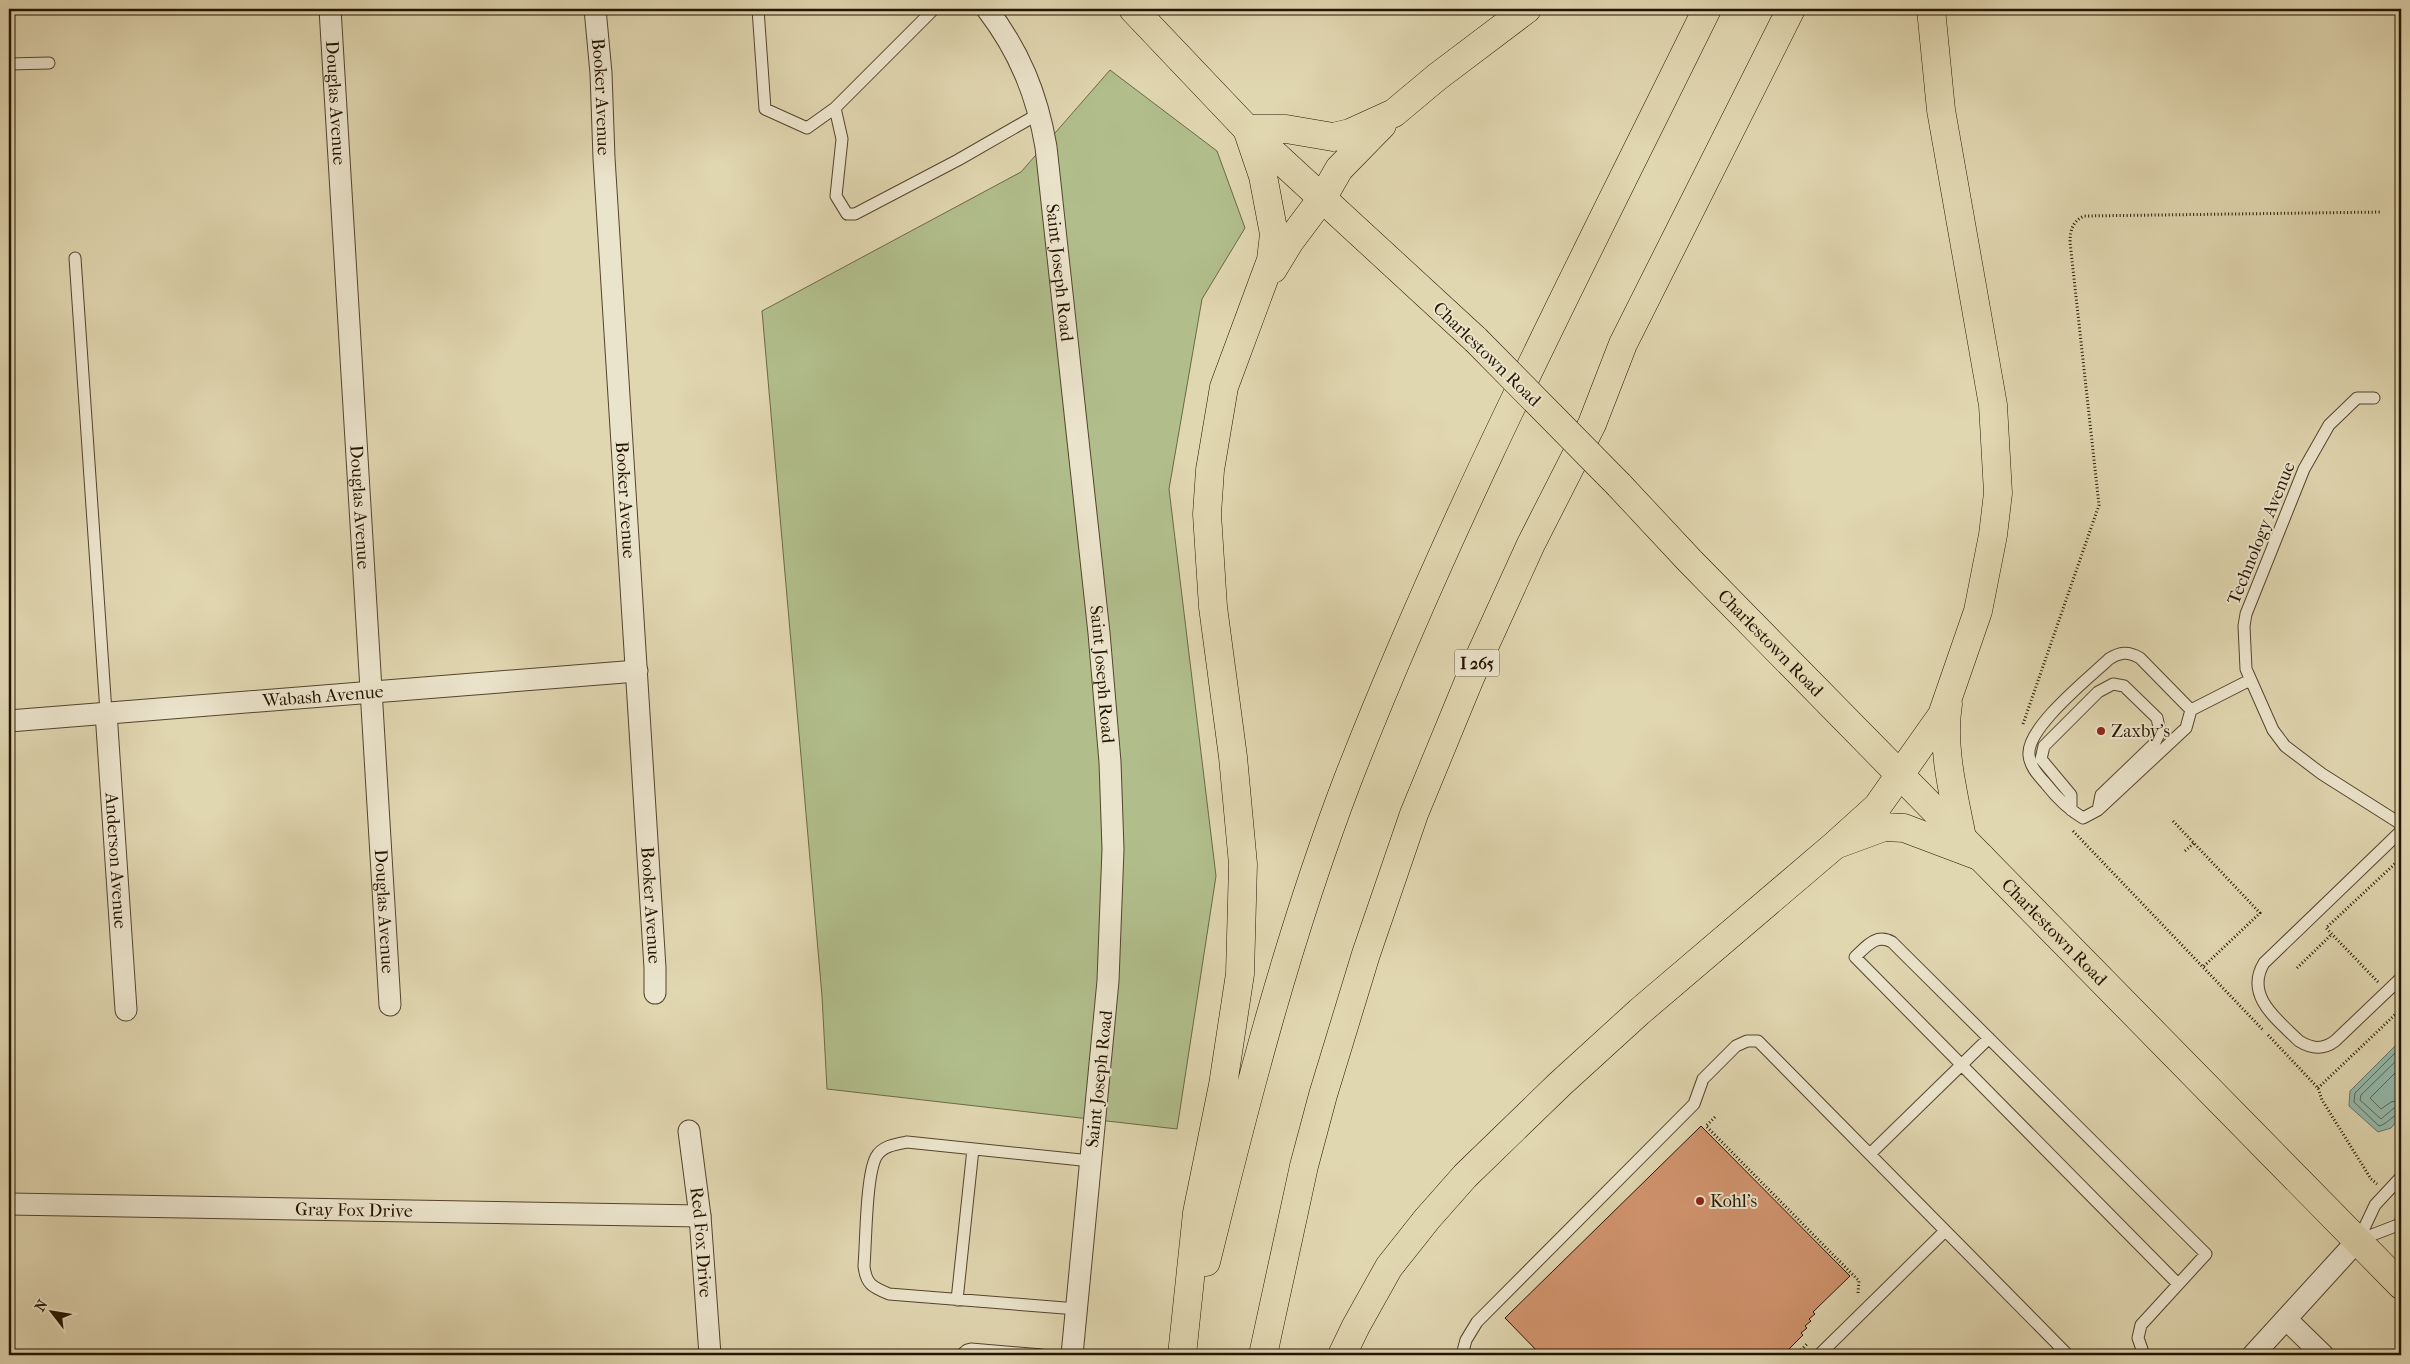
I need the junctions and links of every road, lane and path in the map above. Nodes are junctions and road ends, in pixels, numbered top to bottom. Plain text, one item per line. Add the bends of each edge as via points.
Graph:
1 (330, 9) edge
2 (595, 9) edge
3 (758, 9) edge
4 (933, 9) edge
5 (987, 9) edge
6 (1133, 9) edge
7 (1527, 9) edge
8 (1707, 9) edge
9 (1791, 9) edge
10 (1930, 9) edge
11 (49, 63) dead end
12 (9, 64) edge
13 (836, 108) junction
14 (1040, 113) junction
15 (1394, 113) junction
16 (1247, 129) junction
17 (1323, 197) junction
18 (2382, 212) dead end
19 (75, 258) dead end
20 (1264, 283) junction
21 (2374, 398) dead end
22 (636, 671) junction
23 (2250, 680) junction
24 (371, 693) junction
25 (1949, 699) junction
26 (2191, 710) junction
27 (106, 712) junction
28 (9, 721) edge
29 (2020, 732) dead end
30 (1900, 775) junction
31 (2071, 810) junction
32 (2098, 810) junction
33 (2173, 821) dead end
34 (2401, 824) edge
35 (2069, 827) dead end
36 (2401, 831) edge
37 (2194, 843) junction
38 (1835, 844) junction
39 (1971, 847) junction
40 (2186, 851) dead end
41 (2401, 858) edge
42 (2332, 934) junction
43 (2202, 967) junction
44 (2297, 968) dead end
45 (2401, 978) edge
46 (2389, 990) junction
47 (655, 993) dead end
48 (390, 1005) dead end
49 (2401, 1007) edge
50 (126, 1010) dead end
51 (1989, 1038) junction
52 (1961, 1065) junction
53 (2318, 1088) junction
54 (1715, 1117) dead end
55 (689, 1131) dead end
56 (973, 1149) junction
57 (1870, 1154) junction
58 (1091, 1161) junction
59 (2401, 1177) edge
60 (2371, 1179) dead end
61 (9, 1204) edge
62 (700, 1216) junction
63 (2401, 1221) edge
64 (1946, 1231) junction
65 (2358, 1241) junction
66 (2178, 1284) junction
67 (2401, 1285) edge
68 (1853, 1298) dead end
69 (957, 1300) junction
70 (1077, 1310) junction
71 (2287, 1320) junction
72 (1813, 1338) dead end
73 (1010, 1354) edge
74 (2256, 1354) edge
75 (710, 1355) edge
76 (961, 1355) edge
77 (1042, 1355) edge
78 (1072, 1355) edge
79 (1182, 1355) edge
80 (1187, 1355) edge
81 (1263, 1355) edge
82 (1342, 1355) edge
83 (1462, 1355) edge
84 (1796, 1355) edge
85 (1819, 1355) edge
86 (2068, 1355) edge
87 (2144, 1355) edge
88 (2322, 1355) edge

1 - 24 street, Douglas Avenue
2 - 22 street, Booker Avenue
3 - 13 lane via 765,109 807,128
4 - 13 lane
5 - 14 street, Saint Joseph Road via 1014,50
6 - 16 main road, Charlestown Road
7 - 15 main road via 1436,76
8 - 80 main road via 1474,485 1347,782 1271,1009 1235,1141
9 - 81 main road, I 265 via 1623,344 1592,424 1531,544 1417,805 1363,962 1323,1095 1304,1166
10 - 25 main road via 1941,110 1993,405 1998,494 1987,575
11 - 12 lane
13 - 14 lane via 842,139 836,196 847,214 855,214
14 - 58 street, Saint Joseph Road via 1099,633 1110,762 1111,936
15 - 16 main road via 1350,133 1333,137 1286,129
15 - 17 main road via 1339,170
16 - 17 main road, Charlestown Road
16 - 20 main road via 1263,176 1274,234
17 - 20 main road
17 - 30 main road, Charlestown Road, bridge via 1476,340
18 - 29 path via 2084,216 2074,222 2070,242 2099,505
19 - 27 lane
20 - 79 main road via 1224,387 1210,470 1207,514 1209,560 1238,810 1243,918 1233,1029 1197,1213
21 - 23 lane, Technology Avenue via 2357,398 2329,425 2304,469 2246,614 2244,643
22 - 24 street, Wabash Avenue
22 - 47 street, Booker Avenue
23 - 26 lane
23 - 34 lane, Technology Avenue via 2273,730 2285,746 2322,774
24 - 27 street, Wabash Avenue
24 - 48 street, Douglas Avenue
25 - 30 main road via 1942,715
25 - 39 main road via 1945,721 1951,781
26 - 31 lane via 2140,658 2126,652 2109,659 2047,718 2030,745 2032,768
26 - 32 lane via 2186,728
27 - 28 street, Wabash Avenue
27 - 50 street, Anderson Avenue
30 - 38 main road via 1877,807
30 - 39 main road, Charlestown Road
31 - 32 lane via 2083,818
31 - 32 lane via 2071,795 2041,759 2044,746 2098,692 2113,684 2124,686 2157,718 2160,732 2154,744 2101,794
33 - 37 path
35 - 43 path
36 - 46 lane via 2264,963 2257,978 2258,992 2263,1000 2299,1041 2314,1048 2328,1047 2336,1042
37 - 40 path
37 - 43 path via 2260,913
38 - 39 main road via 1884,827 1904,828
38 - 82 main road via 1639,1012 1472,1169 1389,1267
39 - 65 main road, Charlestown Road
41 - 42 path via 2326,928
42 - 44 path
42 - 46 path
43 - 53 path
45 - 46 lane
46 - 49 path
49 - 53 path
51 - 52 lane
51 - 52 lane via 1892,942 1881,939 1871,942 1855,957
51 - 66 lane via 2206,1254
52 - 57 lane
52 - 66 lane
53 - 60 path via 2322,1100
54 - 68 path via 1706,1126 1859,1281 1859,1292
55 - 62 street, Red Fox Drive
56 - 58 lane
56 - 69 lane
56 - 69 lane via 907,1142 889,1146 876,1157 870,1183 864,1266 866,1279 875,1289 889,1294
57 - 64 lane
57 - 83 lane via 1758,1041 1747,1040 1736,1046 1703,1078 1694,1104 1477,1322 1466,1340
58 - 70 street, Saint Joseph Road
59 - 65 lane via 2375,1205
61 - 62 street, Gray Fox Drive
62 - 75 street, Red Fox Drive
63 - 65 lane
64 - 85 lane
64 - 86 lane
65 - 67 main road, Charlestown Road
65 - 71 street
66 - 87 lane via 2141,1325 2138,1338
69 - 70 lane
70 - 78 street, Saint Joseph Road
71 - 74 street
71 - 88 street
72 - 84 path
73 - 76 lane via 967,1350
73 - 77 lane

